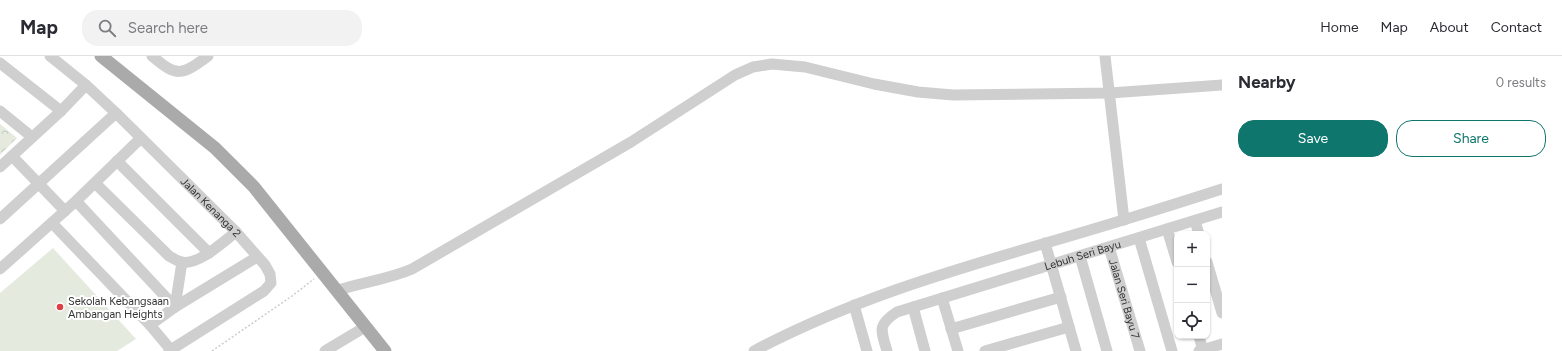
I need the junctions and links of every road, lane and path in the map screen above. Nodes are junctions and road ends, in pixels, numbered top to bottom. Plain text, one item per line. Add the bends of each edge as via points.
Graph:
1 (50, 56) edge
2 (101, 56) edge
3 (152, 56) edge
4 (208, 56) edge
5 (1104, 56) edge
6 (0, 63) edge
7 (86, 85) junction
8 (1222, 85) edge
9 (1110, 93) junction
10 (0, 111) edge
11 (61, 111) junction
12 (116, 113) junction
13 (32, 137) junction
14 (141, 138) junction
15 (12, 156) junction
16 (117, 161) junction
17 (0, 167) edge
18 (39, 183) junction
19 (95, 183) junction
20 (1222, 190) edge
21 (76, 201) junction
22 (65, 211) junction
23 (1222, 212) edge
24 (0, 219) edge
25 (1124, 220) junction
26 (1195, 221) junction
27 (52, 223) junction
28 (1167, 229) junction
29 (1198, 231) edge
30 (236, 232) junction
31 (1139, 238) junction
32 (1045, 243) junction
33 (1109, 247) junction
34 (1174, 252) edge
35 (209, 253) junction
36 (1080, 256) junction
37 (257, 257) junction
38 (182, 262) junction
39 (1051, 265) junction
40 (1208, 267) edge
41 (0, 269) edge
42 (321, 273) junction
43 (336, 291) junction
44 (1061, 297) junction
45 (942, 298) junction
46 (854, 305) junction
47 (913, 306) junction
48 (174, 307) junction
49 (1222, 313) edge
50 (150, 326) junction
51 (365, 327) junction
52 (1069, 327) junction
53 (951, 329) junction
54 (1199, 339) edge
55 (1222, 344) edge
56 (170, 351) edge
57 (212, 351) edge
58 (325, 351) edge
59 (385, 351) edge
60 (754, 351) edge
61 (867, 351) edge
62 (887, 351) edge
63 (925, 351) edge
64 (958, 351) edge
65 (985, 351) edge
66 (1076, 351) edge
67 (1108, 351) edge
68 (1140, 351) edge
69 (1172, 351) edge
70 (1201, 351) edge

1 - 7 street, Jalan Kenanga 2
2 - 42 main road via 215,148 271,207
3 - 4 street via 173,72 193,67
5 - 9 street
6 - 11 street
7 - 11 street
7 - 12 street, Jalan Kenanga 2
8 - 9 street
9 - 25 street
9 - 43 street via 953,95 874,84 805,67 772,64 753,67 631,142 412,269 388,279
10 - 13 street
11 - 13 street
12 - 14 street, Jalan Kenanga 2
12 - 18 street
13 - 15 street
14 - 16 street
14 - 30 street, Jalan Kenanga 2
15 - 17 street
15 - 18 street
16 - 19 street
16 - 35 street
18 - 22 street
18 - 24 street
19 - 21 street
19 - 38 street via 169,256
20 - 25 street
21 - 22 street
21 - 48 street
22 - 27 street
23 - 26 street, Lebuh Seri Bayu
25 - 32 street
26 - 28 street, Lebuh Seri Bayu
26 - 29 street
27 - 41 street
27 - 50 street
28 - 31 street, Lebuh Seri Bayu
28 - 34 street
30 - 35 street
30 - 37 street, Jalan Kenanga 2
31 - 33 street, Lebuh Seri Bayu
31 - 69 street
32 - 39 street
32 - 46 street via 933,277
33 - 36 street, Lebuh Seri Bayu
33 - 68 street, Jalan Seri Bayu 7
35 - 38 street via 196,260
36 - 39 street, Lebuh Seri Bayu
36 - 67 street
37 - 48 street
37 - 56 street, Jalan Kenanga 2 via 270,274 271,283 264,292
38 - 48 street
39 - 44 street
39 - 45 street, Lebuh Seri Bayu
40 - 49 street
42 - 43 main road
42 - 57 path
43 - 51 main road
44 - 52 street
44 - 53 street
45 - 47 street, Lebuh Seri Bayu
45 - 53 street
46 - 60 street via 792,331
46 - 61 street
47 - 62 street, Lebuh Seri Bayu via 897,312 882,325
47 - 63 street
48 - 50 street
50 - 56 street
51 - 58 street
51 - 59 main road
52 - 65 street
52 - 66 street
53 - 64 street
54 - 70 street
55 - 70 street

